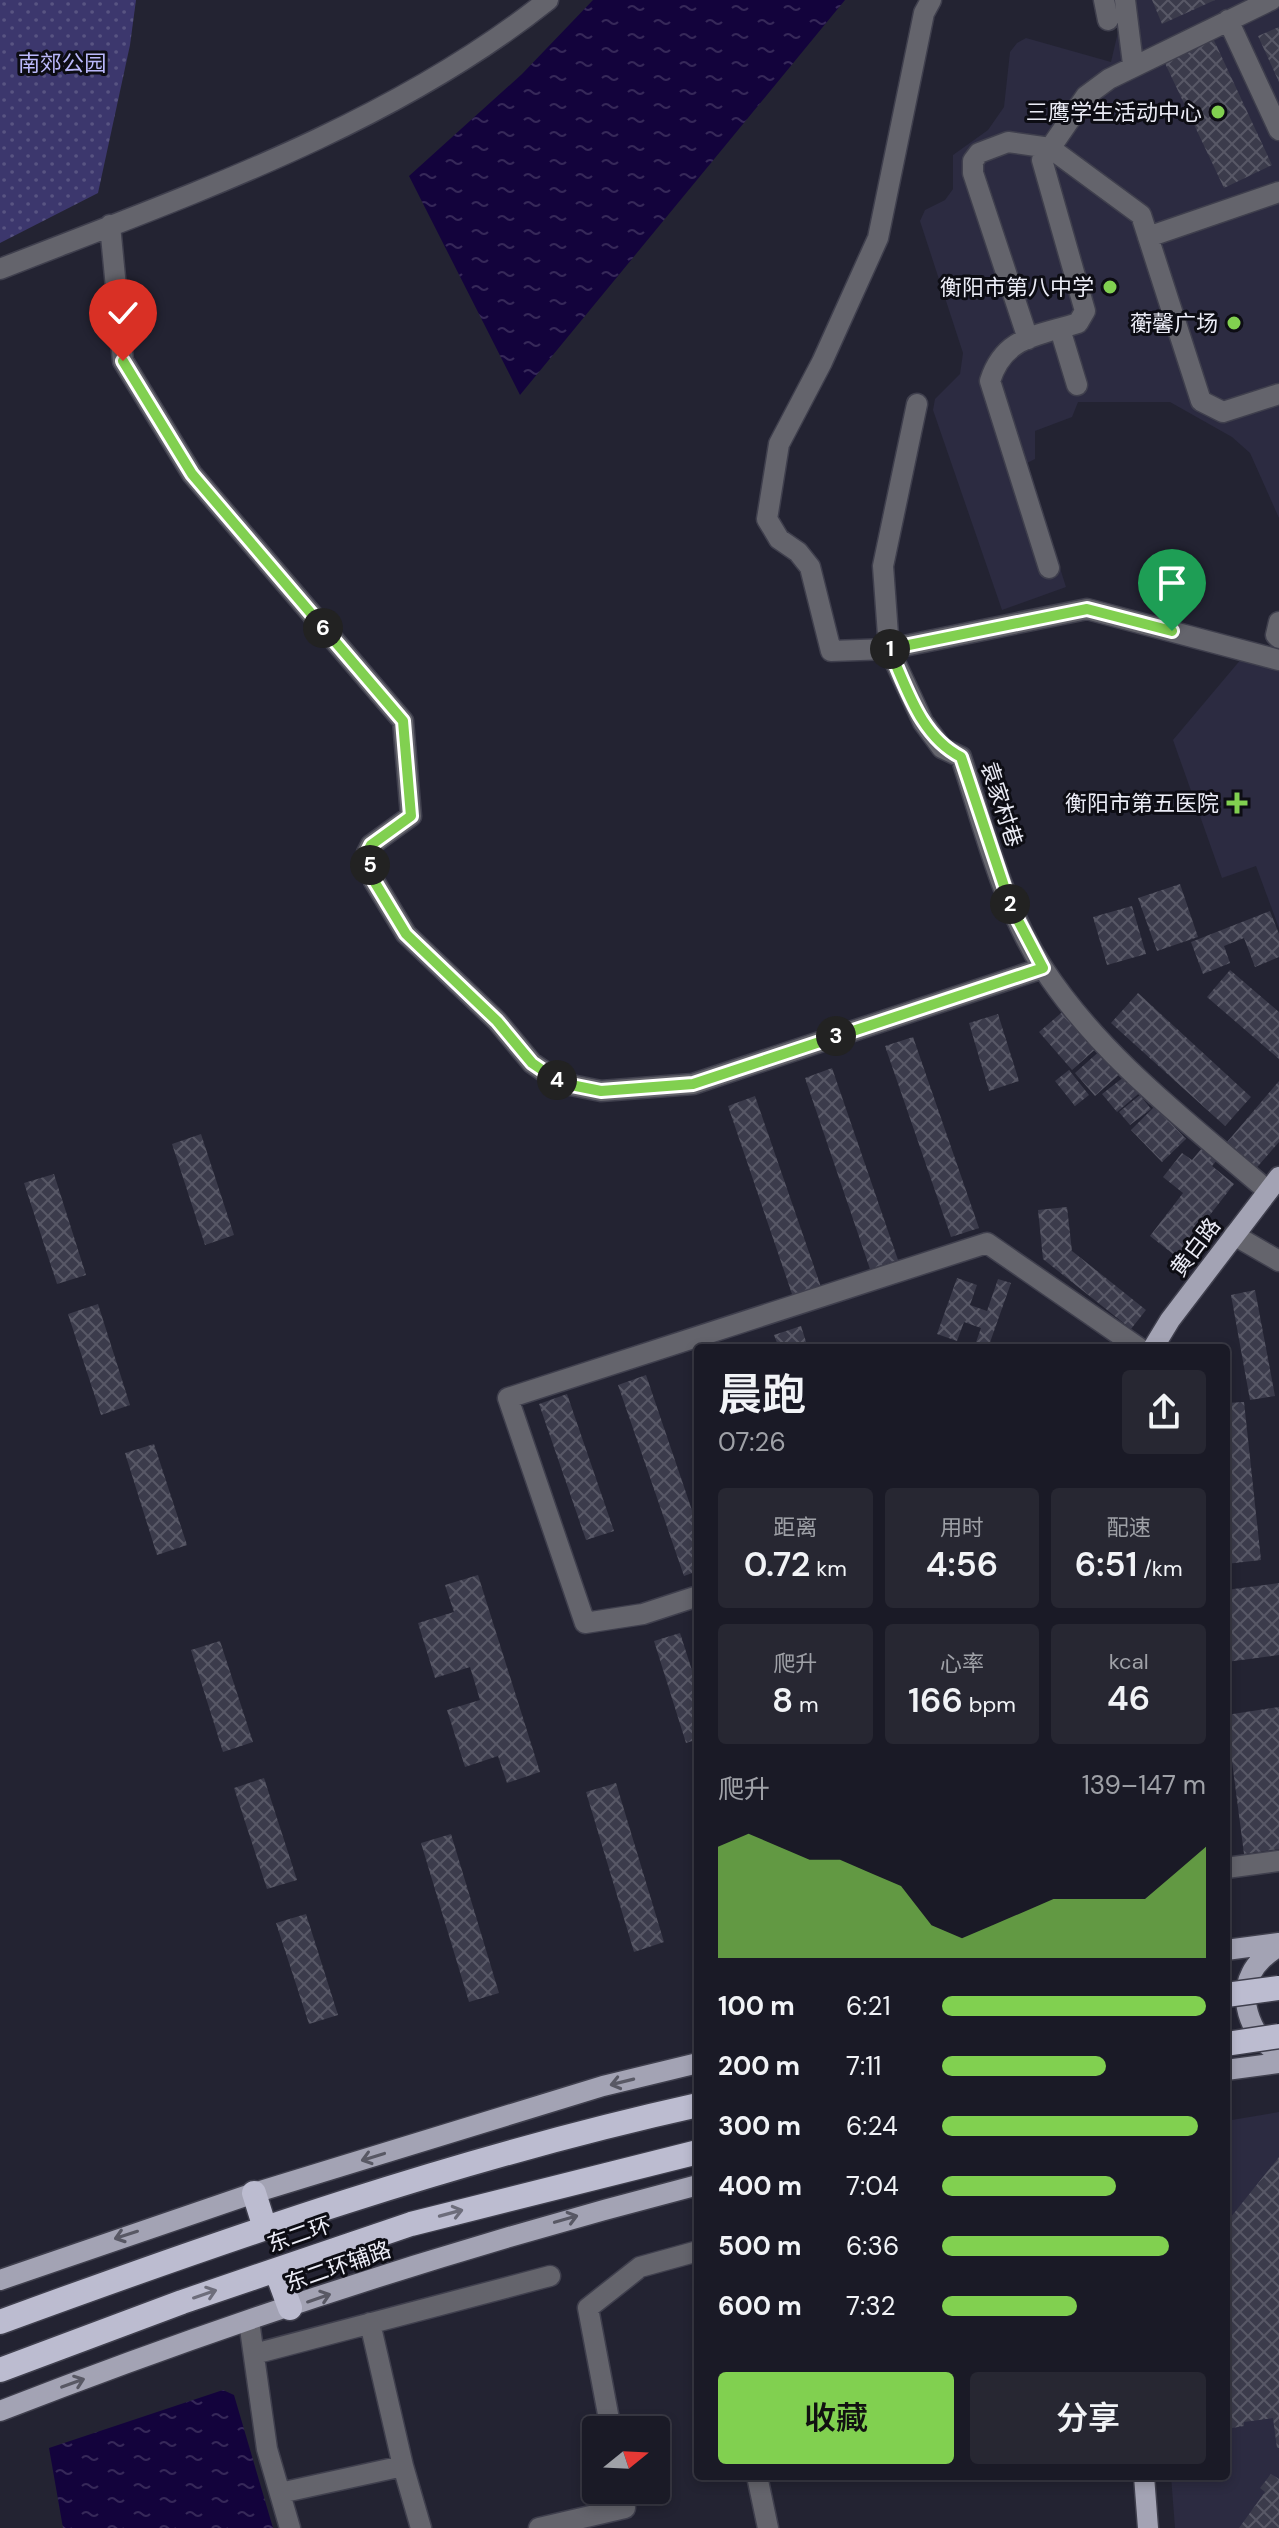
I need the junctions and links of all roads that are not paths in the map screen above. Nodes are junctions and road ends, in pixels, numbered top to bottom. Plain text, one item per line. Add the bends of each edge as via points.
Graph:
1 (548, 0) edge
2 (931, 0) edge
3 (1125, 0) edge
4 (1271, 0) edge
5 (1234, 11) edge
6 (1133, 64) junction
7 (1279, 130) edge
8 (1050, 148) junction
9 (1279, 192) edge
10 (110, 225) junction
11 (1148, 237) junction
12 (0, 269) edge
13 (1060, 329) junction
14 (1028, 339) junction
15 (1077, 385) dead end
16 (1279, 394) edge
17 (917, 404) dead end
18 (1049, 568) dead end
19 (1279, 622) edge
20 (1279, 638) edge
21 (889, 649) junction
22 (1279, 660) edge
23 (1043, 968) junction
24 (1274, 1184) edge
25 (1234, 1235) junction
26 (1279, 1261) edge
27 (1133, 1344) edge
28 (1156, 1344) edge
29 (694, 1597) edge
30 (1279, 1861) edge
31 (1230, 1867) edge
32 (1279, 1944) edge
33 (1230, 1950) edge
34 (1279, 1988) edge
35 (1230, 1994) edge
36 (1279, 2036) edge
37 (1230, 2043) edge
38 (1279, 2053) edge
39 (694, 2064) edge
40 (1270, 2064) edge
41 (1230, 2069) edge
42 (1230, 2079) edge
43 (694, 2106) edge
44 (694, 2153) edge
45 (694, 2186) edge
46 (254, 2193) junction
47 (265, 2228) junction
48 (694, 2252) edge
49 (276, 2270) junction
50 (550, 2276) dead end
51 (0, 2280) edge
52 (290, 2308) junction
53 (249, 2321) junction
54 (0, 2322) edge
55 (370, 2323) junction
56 (254, 2354) junction
57 (0, 2370) edge
58 (0, 2411) edge
59 (608, 2416) edge
60 (403, 2466) junction
61 (758, 2480) edge
62 (1144, 2480) edge
63 (280, 2493) junction
64 (624, 2504) edge
65 (290, 2528) edge
66 (421, 2528) edge
67 (539, 2528) edge
68 (768, 2528) edge
69 (1148, 2528) edge

1 - 10 street via 496,42 420,87 237,175
2 - 21 street via 924,13 878,238 779,444 767,519 779,539 810,567 831,651
3 - 6 street
4 - 5 street
5 - 6 street
5 - 7 street
6 - 8 street via 1086,96
8 - 11 street via 1141,215
8 - 13 street via 1042,160 1085,311 1078,323
8 - 14 street via 1008,142 979,153 973,161
9 - 11 street
10 - 12 street
10 - 23 street via 123,361 192,474 403,721 411,816 371,845 367,853 374,881 406,934 497,1021 532,1063 561,1083 601,1091 693,1084
11 - 16 street via 1201,401 1223,412
13 - 14 street
13 - 15 street
14 - 18 street via 1007,348 990,381
17 - 21 street, 袁家村巷 via 883,566
19 - 20 street
21 - 22 street via 1087,609
21 - 23 street, 袁家村巷 via 923,722 942,748 961,757 1011,907
23 - 24 street, 袁家村巷 via 1117,1061
24 - 25 main road, 黄白路
25 - 26 street
25 - 28 main road, 黄白路
27 - 29 street via 987,1243 508,1398 585,1623 643,1614
30 - 31 street
32 - 33 main road
32 - 38 main road via 1252,1972 1246,2000 1257,2033
34 - 35 highway, bridge
36 - 37 highway, bridge
39 -> 46 main road via 603,2086
40 - 41 main road
40 - 42 main road
43 - 47 highway, 东二环 via 388,2186
49 -> 44 highway, 东二环 via 411,2224
52 -> 45 main road, 东二环辅路 via 571,2217
46 - 47 highway
46 -> 51 main road
47 - 54 highway, 东二环
48 - 59 street via 640,2267 588,2308
49 - 52 highway
57 -> 49 highway, 东二环
50 - 55 street
52 - 53 main road, 东二环辅路
53 - 56 street
58 -> 53 main road, 东二环辅路
55 - 56 street
55 - 60 street
56 - 63 street via 267,2449
60 - 63 street
60 - 66 street
61 - 68 street
62 - 69 main road
63 - 65 street
64 - 67 street via 625,2508

